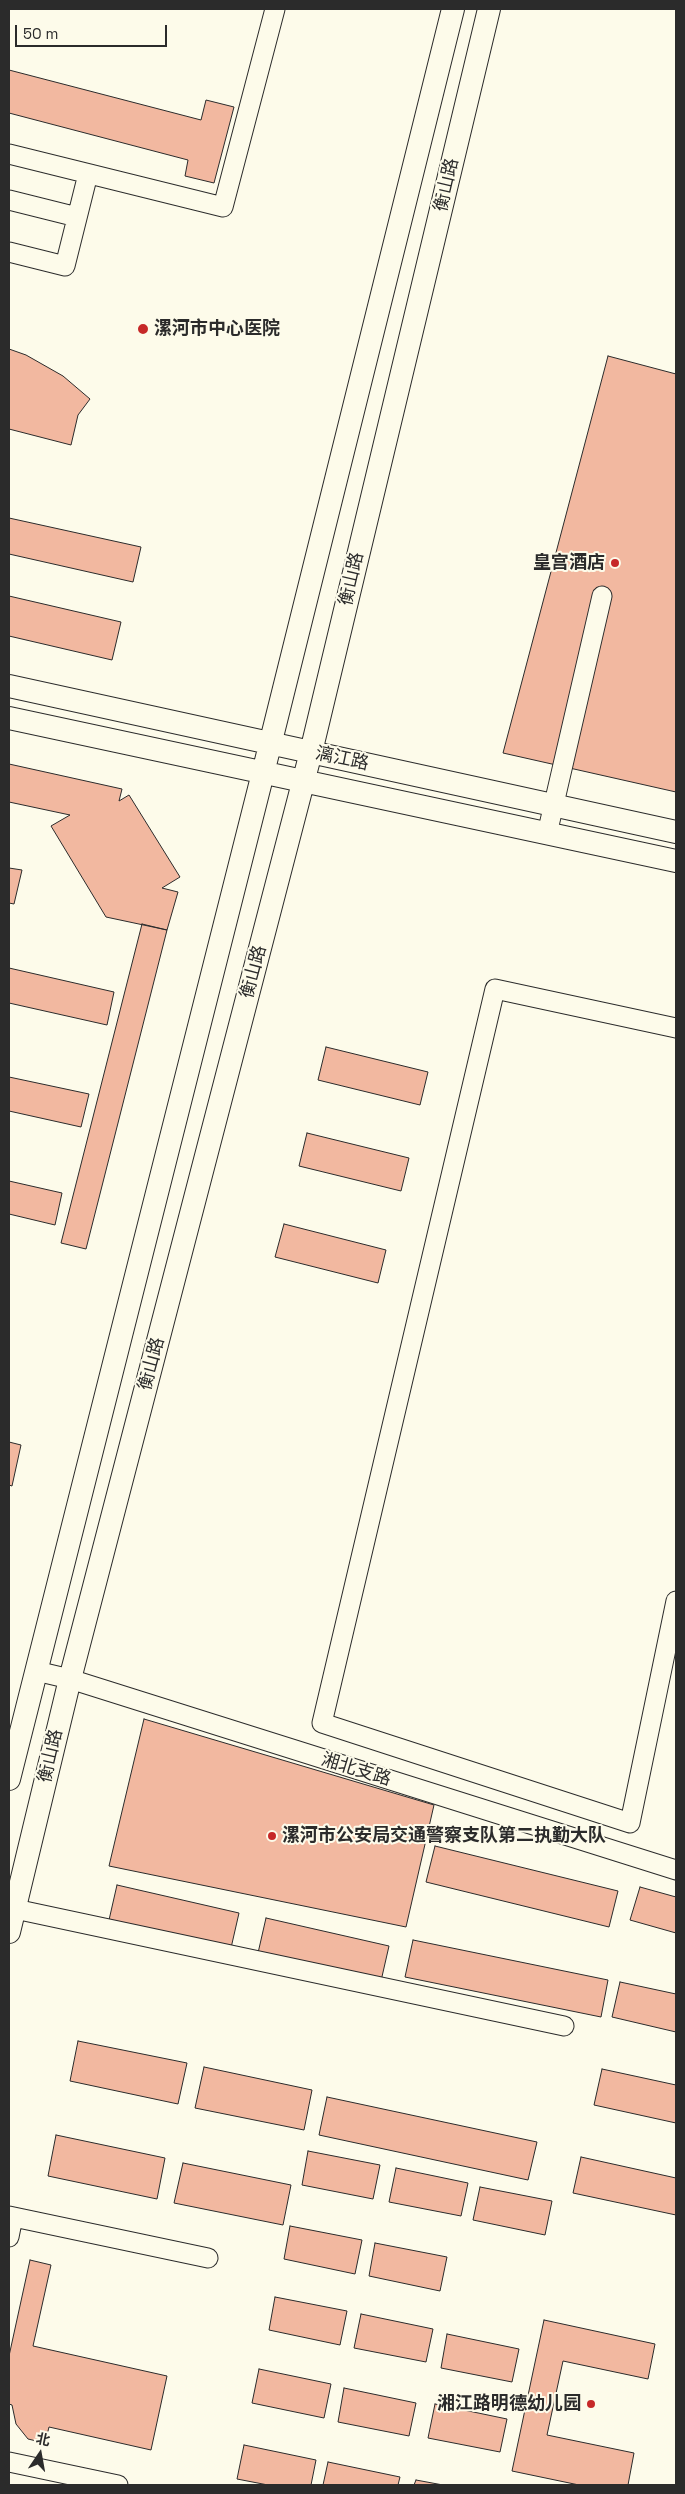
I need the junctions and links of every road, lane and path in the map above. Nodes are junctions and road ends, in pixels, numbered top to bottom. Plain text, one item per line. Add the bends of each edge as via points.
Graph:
1 (276, 9) edge
2 (452, 9) edge
3 (489, 9) edge
4 (9, 154) edge
5 (88, 174) junction
6 (9, 200) edge
7 (77, 217) junction
8 (9, 252) edge
9 (602, 596) dead end
10 (9, 686) edge
11 (9, 718) edge
12 (271, 743) junction
13 (311, 752) junction
14 (263, 773) junction
15 (303, 782) junction
16 (554, 805) junction
17 (676, 832) edge
18 (547, 834) junction
19 (676, 860) edge
20 (676, 1028) edge
21 (676, 1601) edge
22 (36, 1671) junction
23 (70, 1680) junction
24 (9, 1779) edge
25 (676, 1870) edge
26 (15, 1909) junction
27 (9, 1932) edge
28 (564, 2026) dead end
29 (11, 2216) edge
30 (9, 2237) edge
31 (208, 2258) dead end
32 (9, 2462) edge
33 (118, 2485) edge

1 - 5 street via 222,207
2 - 12 street, 衡山路
3 - 13 street, 衡山路
4 - 5 street
5 - 7 street
6 - 7 street
7 - 8 street via 65,266
9 - 16 street
10 - 12 street, 漓江路
11 - 14 street, 漓江路
12 - 13 street, 漓江路
12 - 14 street, 衡山路
13 - 15 street, 衡山路
13 - 16 street, 漓江路
14 - 15 street, 漓江路
14 - 22 street, 衡山路
15 - 18 street, 漓江路
15 - 23 street, 衡山路
16 - 17 street, 漓江路
16 - 18 street
18 - 19 street, 漓江路
20 - 21 street via 495,989 322,1724 630,1823
22 - 23 street, 湘北支路
22 - 24 street, 衡山路
23 - 25 street, 湘北支路
23 - 26 street, 衡山路
26 - 27 street, 衡山路
26 - 28 street
29 - 30 street
29 - 31 street
32 - 33 street

